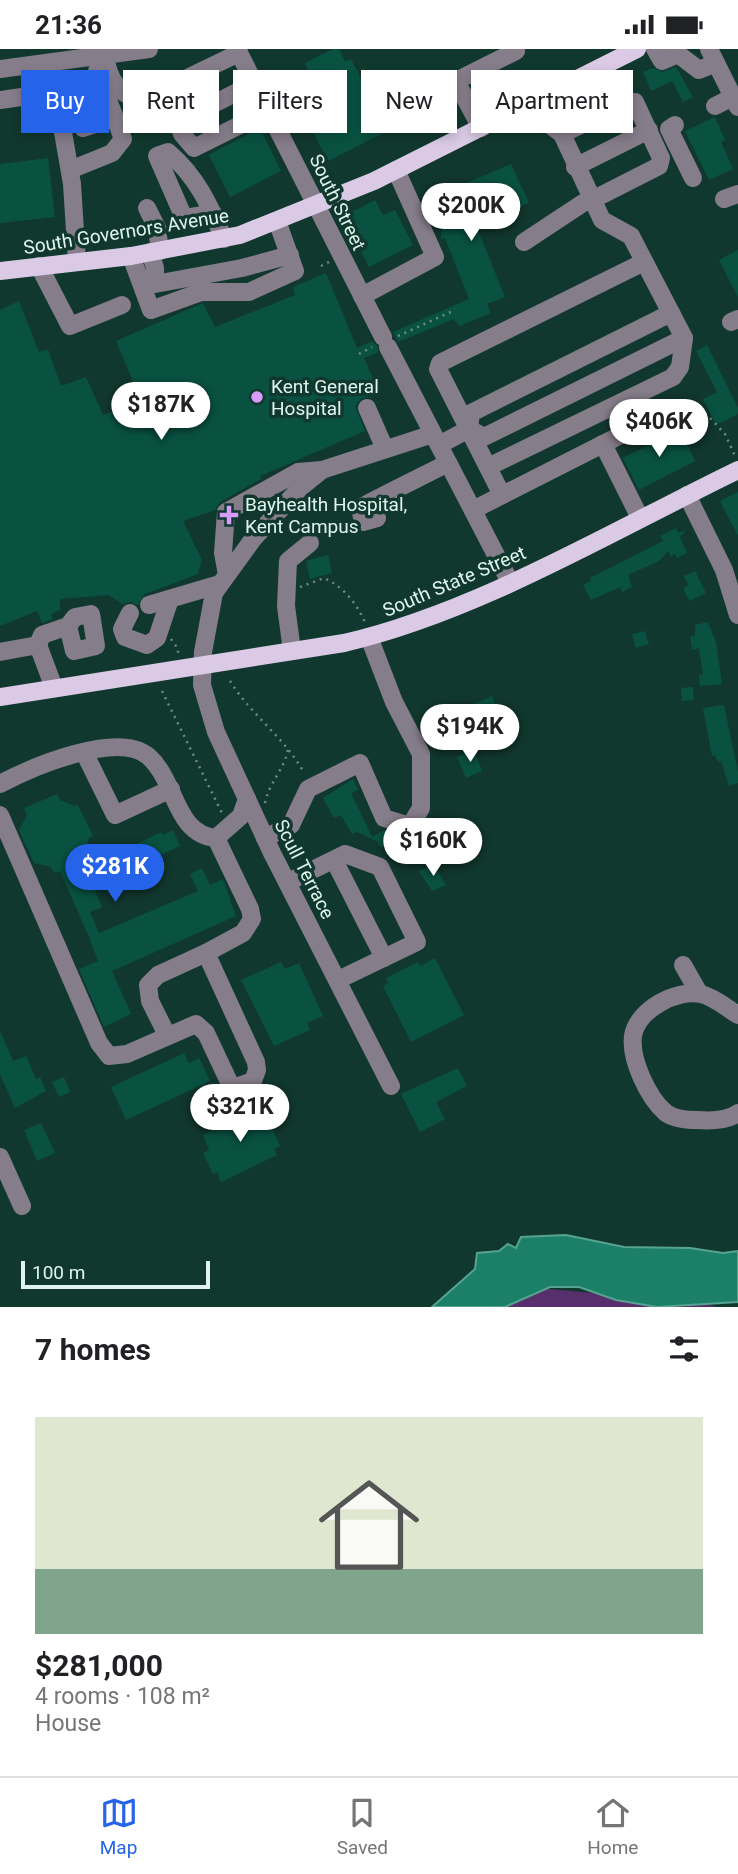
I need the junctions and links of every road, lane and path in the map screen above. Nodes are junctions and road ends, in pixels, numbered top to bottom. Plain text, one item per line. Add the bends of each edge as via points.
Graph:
1 (149, 49) edge
2 (514, 49) edge
3 (655, 49) edge
4 (238, 51) edge
5 (628, 51) edge
6 (109, 54) edge
7 (72, 55) edge
8 (712, 56) edge
9 (1, 69) edge
10 (248, 70) edge
11 (478, 70) edge
12 (594, 70) edge
13 (471, 74) edge
14 (233, 94) edge
15 (21, 97) edge
16 (2, 100) edge
17 (735, 102) edge
18 (715, 106) dead end
19 (471, 109) edge
20 (115, 118) junction
21 (109, 120) edge
22 (675, 125) dead end
23 (233, 128) edge
24 (649, 130) junction
25 (63, 133) edge
26 (279, 133) edge
27 (471, 133) edge
28 (562, 134) joint
29 (575, 167) junction
30 (70, 170) junction
31 (396, 170) junction
32 (693, 178) dead end
33 (592, 200) junction
34 (317, 206) junction
35 (147, 208) dead end
36 (213, 213) dead end
37 (277, 221) junction
38 (224, 239) junction
39 (524, 242) dead end
40 (155, 252) junction
41 (131, 255) junction
42 (290, 255) junction
43 (332, 261) dead end
44 (77, 262) junction
45 (644, 262) junction
46 (257, 264) junction
47 (40, 266) junction
48 (321, 266) dead end
49 (0, 271) edge
50 (254, 290) junction
51 (362, 296) junction
52 (122, 305) dead end
53 (455, 310) dead end
54 (671, 313) junction
55 (684, 338) junction
56 (387, 341) junction
57 (359, 354) dead end
58 (367, 408) dead end
59 (676, 412) joint
60 (468, 429) junction
61 (436, 439) junction
62 (603, 444) junction
63 (385, 449) junction
64 (448, 463) junction
65 (737, 464) edge
66 (488, 467) junction
67 (322, 470) junction
68 (502, 495) junction
69 (687, 495) junction
70 (371, 502) dead end
71 (234, 509) junction
72 (472, 510) junction
73 (640, 518) junction
74 (250, 543) junction
75 (310, 543) dead end
76 (223, 580) junction
77 (510, 582) junction
78 (297, 589) dead end
79 (735, 591) edge
80 (170, 599) junction
81 (149, 605) dead end
82 (130, 613) dead end
83 (738, 615) edge
84 (68, 626) dead end
85 (367, 630) junction
86 (166, 635) dead end
87 (38, 645) junction
88 (292, 651) junction
89 (0, 652) edge
90 (178, 654) dead end
91 (204, 665) junction
92 (230, 681) dead end
93 (54, 688) junction
94 (162, 691) dead end
95 (0, 697) edge
96 (288, 749) junction
97 (84, 751) junction
98 (298, 761) junction
99 (286, 762) junction
100 (305, 775) dead end
101 (0, 784) edge
102 (171, 789) junction
103 (247, 799) junction
104 (264, 809) dead end
105 (0, 815) edge
106 (218, 829) junction
107 (265, 838) junction
108 (334, 860) junction
109 (288, 881) junction
110 (206, 953) junction
111 (384, 958) junction
112 (683, 965) dead end
113 (338, 980) junction
114 (699, 993) junction
115 (738, 1015) edge
116 (167, 1035) junction
117 (391, 1086) dead end
118 (738, 1113) edge
119 (0, 1157) edge
120 (22, 1206) dead end

1 - 6 street
2 - 11 street
3 - 8 street via 662,61 678,54 699,70
4 - 6 street via 145,99 133,99 111,82
4 - 10 street, South Street
5 - 12 main road, South Governors Avenue
6 - 7 street
6 - 20 street
7 - 9 street
8 - 17 street
9 - 16 street
13 - 19 street via 456,81
14 - 23 street via 178,122 194,148
15 - 16 street
17 - 18 street
20 - 21 street
20 - 30 street via 123,139 120,145 112,153
22 - 32 street via 669,128
24 - 28 street via 635,102 629,102
24 - 29 street
24 - 33 street via 662,157 659,166
25 - 30 street
26 - 34 street, South Street
27 - 31 main road, South Governors Avenue
28 - 29 street
29 - 33 street
30 - 44 street
31 - 34 main road, South Governors Avenue
31 - 51 street via 435,257
33 - 39 street
33 - 45 street via 603,220 631,236
34 - 37 main road, South Governors Avenue
34 - 51 street, South Street
35 - 40 street via 156,227
36 - 38 street
37 - 38 main road, South Governors Avenue
37 - 42 street
38 - 40 main road, South Governors Avenue
40 - 41 main road, South Governors Avenue
40 - 46 street via 155,284
41 - 44 main road, South Governors Avenue
41 - 50 street via 151,310 201,292
42 - 46 street
42 - 50 street via 295,271
43 - 48 path
44 - 47 main road, South Governors Avenue
45 - 54 street
45 - 60 street via 440,363 438,369
46 - 50 street
47 - 49 main road, South Governors Avenue
47 - 52 street via 70,326
51 - 56 street, South Street
53 - 56 path
54 - 55 street
54 - 60 street via 471,413
55 - 60 street via 484,437
55 - 66 street via 680,367 673,377
56 - 57 path
56 - 61 street, South Street
58 - 63 street
59 - 62 street
59 - 65 path via 706,421 710,418 725,434
60 - 61 street
60 - 66 street
61 - 63 street
61 - 64 street, South Street
62 - 68 street
62 - 73 street
63 - 67 street
64 - 70 street
64 - 72 street, South Street
65 - 69 main road, South State Street
66 - 68 street
67 - 71 street via 298,472
67 - 74 street
68 - 72 street
69 - 73 main road, South State Street
69 - 79 street
71 - 74 street via 232,522 237,533
71 - 76 street via 226,512 224,524
72 - 77 street, South Street
73 - 77 main road, South State Street
74 - 76 street
75 - 88 street via 288,561 286,606
76 - 80 street
76 - 91 street, Scull Terrace via 214,593
77 - 85 main road, South State Street via 440,614
78 - 85 path via 324,578 332,582 352,599
79 - 83 street
80 - 81 street
80 - 82 street via 157,638 147,645 125,637 122,629
84 - 87 street via 42,635
85 - 88 main road, South State Street
85 - 107 street via 394,702 421,754 421,808 410,826 384,818 360,764 308,789 291,825
86 - 90 path
87 - 89 street
87 - 93 street
88 - 91 main road, South State Street
91 - 93 main road, South State Street
91 - 103 street, Scull Terrace via 202,685 216,732
92 - 96 path
93 - 95 main road, South State Street
94 - 106 path via 223,813
96 - 98 path
96 - 99 path
97 - 101 street
97 - 102 street via 128,748 147,754
97 - 102 street via 115,815
98 - 99 path
98 - 100 path
99 - 104 path via 268,789
102 - 106 street via 188,828 205,837
103 - 106 street via 241,815
103 - 107 street, Scull Terrace
105 - 116 street via 103,1049 118,1057
106 - 110 street via 252,919 243,933
107 - 109 street, Scull Terrace
108 - 109 street
108 - 111 street
108 - 111 street via 345,854 380,867 417,942
109 - 113 street, Scull Terrace
110 - 116 street via 158,975 148,985 150,1001
110 - 116 street via 256,1062 256,1076 244,1086 230,1084 201,1026
111 - 113 street
112 - 114 street
113 - 117 street, Scull Terrace
114 - 115 street
114 - 118 street via 661,1002 640,1019 633,1036 635,1058 667,1114 704,1121
119 - 120 street

